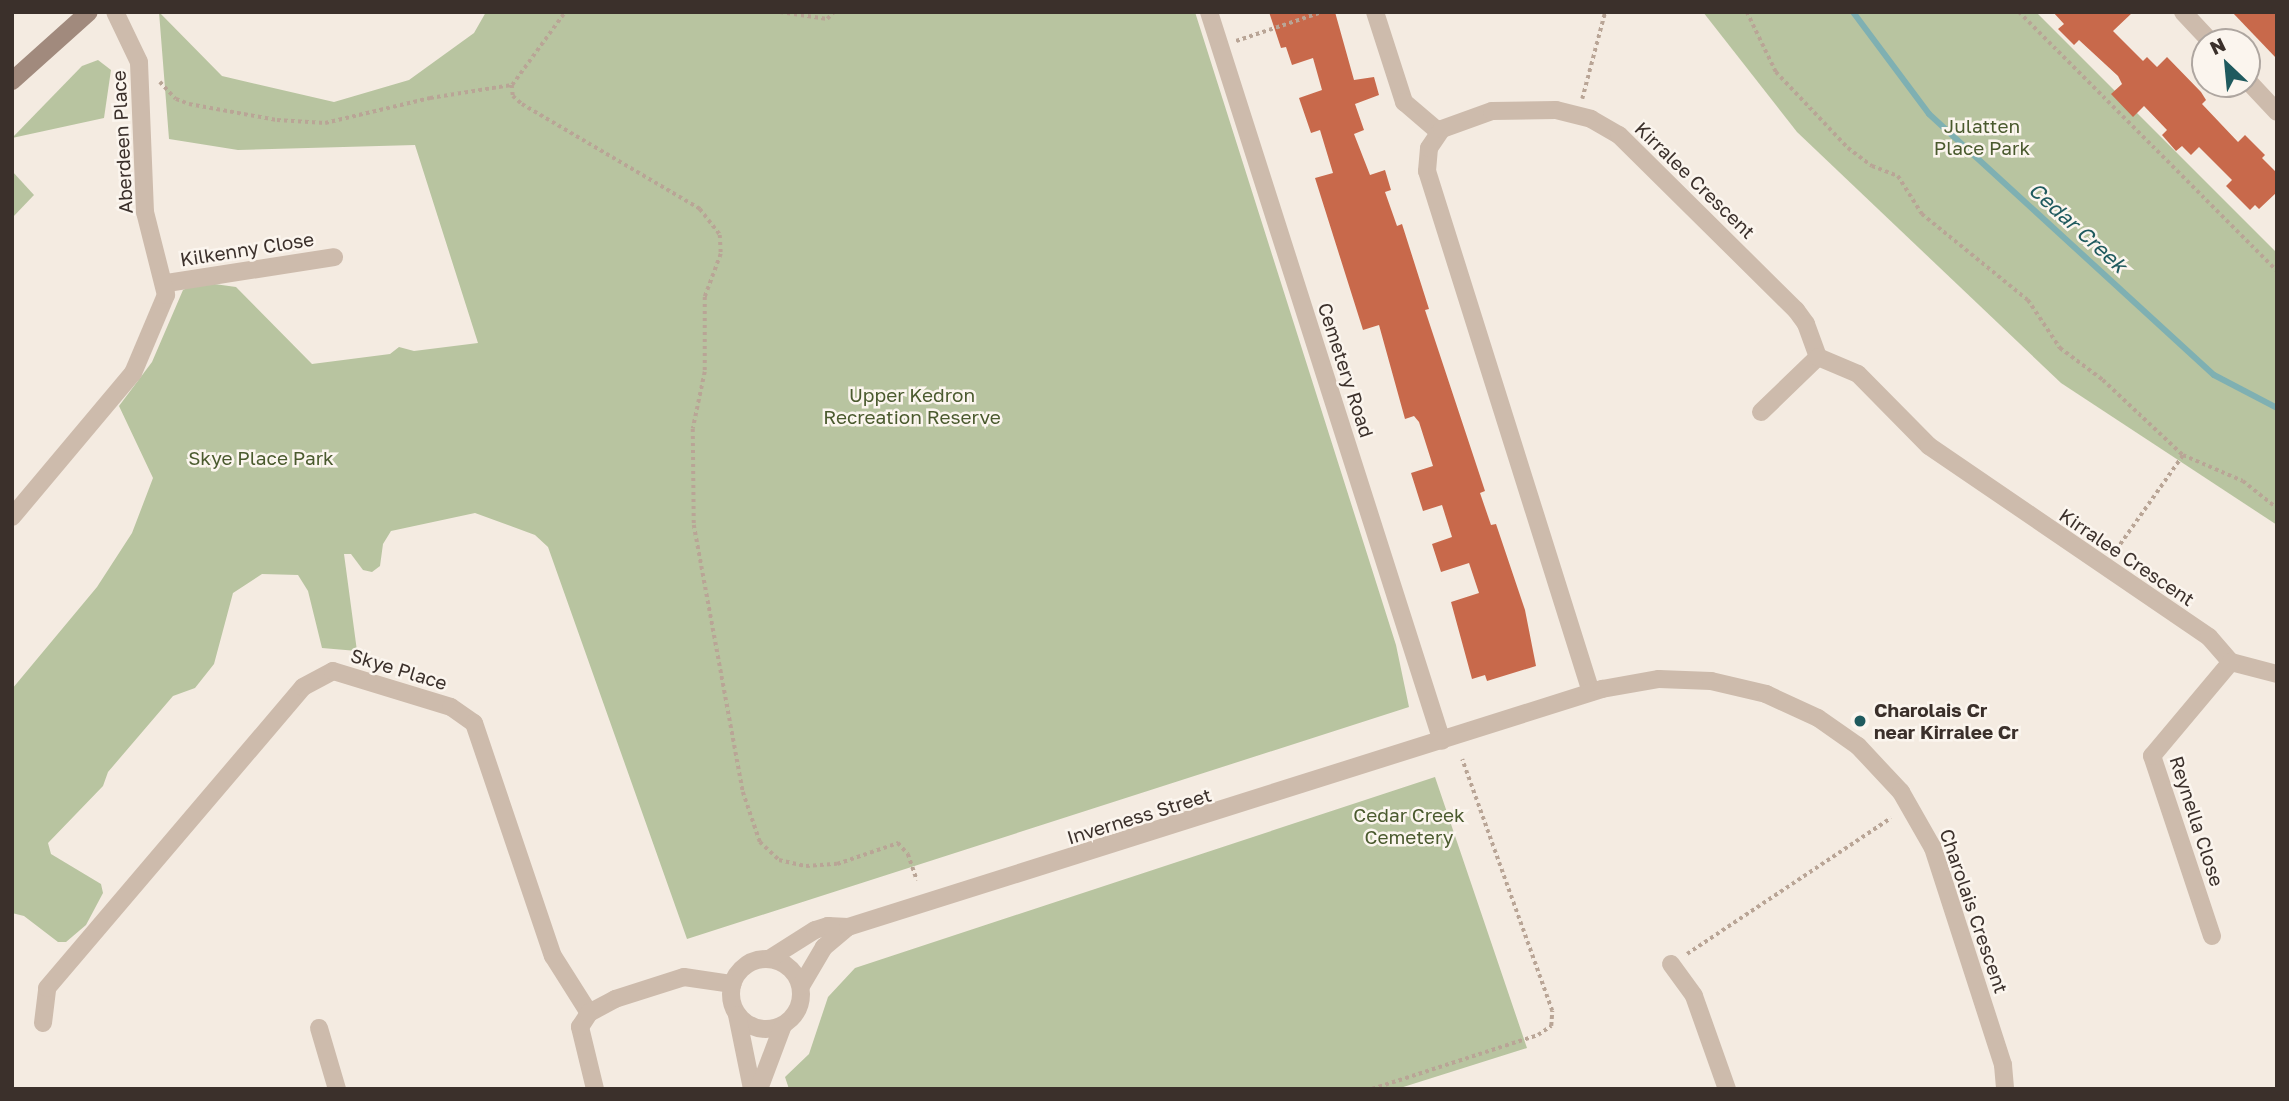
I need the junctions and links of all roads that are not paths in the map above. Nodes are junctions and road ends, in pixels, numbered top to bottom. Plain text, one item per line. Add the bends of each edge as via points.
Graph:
1 (89, 12) edge
2 (115, 12) edge
3 (1209, 12) edge
4 (1375, 12) edge
5 (2183, 12) edge
6 (2198, 28) edge
7 (12, 80) edge
8 (2261, 95) edge
9 (2277, 112) edge
10 (1439, 132) junction
11 (334, 257) dead end
12 (167, 283) junction
13 (1818, 357) junction
14 (1761, 412) dead end
15 (12, 517) edge
16 (2231, 662) junction
17 (2277, 674) edge
18 (1591, 692) junction
19 (1442, 741) junction
20 (848, 927) junction
21 (2212, 936) dead end
22 (769, 959) junction
23 (1671, 964) road end
24 (732, 984) junction
25 (801, 986) junction
26 (589, 1013) junction
27 (737, 1015) junction
28 (43, 1023) dead end
29 (783, 1025) junction
30 (319, 1028) dead end
31 (337, 1089) edge
32 (595, 1089) edge
33 (752, 1089) edge
34 (759, 1089) edge
35 (1727, 1089) edge
36 (2005, 1089) edge

1 - 7 street
2 - 12 street, Aberdeen Place via 139,62 145,212
3 - 19 street, Cemetery Road
4 - 10 street via 1404,102
5 - 6 street
8 - 9 street
10 - 13 street, Kirralee Crescent via 1461,119 1501,110 1548,108 1578,115 1619,135 1796,310
10 - 18 street via 1427,156 1428,176
11 - 12 street, Kilkenny Close
12 - 15 street via 133,373
13 - 14 street
13 - 16 street, Kirralee Crescent via 1858,374 1928,446 2209,637
16 - 17 street
16 - 21 street, Reynella Close via 2152,755
18 - 19 street, Charolais Crescent
18 - 36 street, Charolais Crescent via 1667,679 1744,687 1810,713 1875,762 1901,792 1933,848 2003,1065
19 - 20 street, Inverness Street
20 - 22 street, Inverness Street via 815,930
20 - 25 street, Inverness Street via 824,947
22 - 24 street via 744,966
22 - 25 street via 792,970
23 - 35 street via 1695,996
24 - 26 street via 684,977 615,999
24 - 27 street
25 - 29 street via 798,1010
26 - 28 street, Skye Place via 553,956 474,723 451,707 333,671 303,687 47,988
26 - 32 street via 580,1027
27 - 29 street via 757,1029
27 - 33 street
29 - 34 street
30 - 31 street

